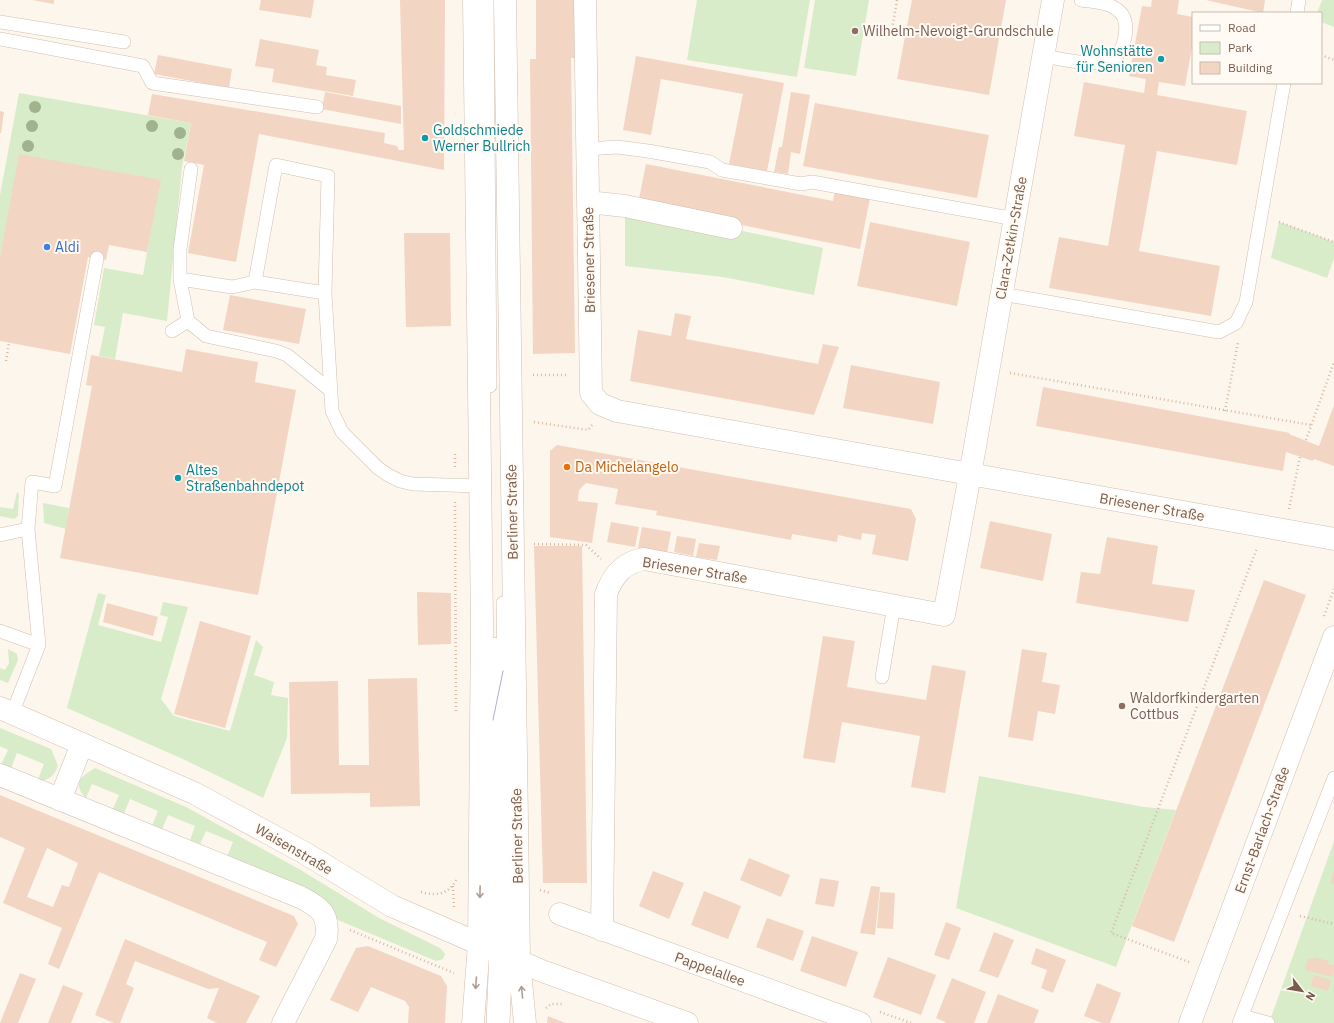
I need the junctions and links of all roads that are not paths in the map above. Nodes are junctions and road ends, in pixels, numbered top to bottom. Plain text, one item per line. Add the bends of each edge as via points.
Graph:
1 (474, 0) edge
2 (487, 0) edge
3 (497, 0) edge
4 (504, 0) edge
5 (585, 0) edge
6 (1053, 0) edge
7 (1081, 0) edge
8 (1299, 0) edge
9 (1297, 12) edge
10 (0, 22) edge
11 (0, 39) edge
12 (124, 42) dead end
13 (1043, 56) junction
14 (1284, 84) edge
15 (316, 107) dead end
16 (588, 149) junction
17 (191, 169) dead end
18 (588, 202) junction
19 (1015, 219) junction
20 (731, 228) dead end
21 (97, 258) dead end
22 (180, 279) junction
23 (255, 282) junction
24 (325, 293) junction
25 (1002, 294) junction
26 (188, 321) junction
27 (172, 331) dead end
28 (330, 390) junction
29 (970, 475) junction
30 (480, 486) junction
31 (28, 528) junction
32 (0, 535) edge
33 (1334, 539) edge
34 (894, 605) junction
35 (0, 631) edge
36 (1334, 637) edge
37 (39, 645) junction
38 (882, 677) dead end
39 (6, 711) edge
40 (82, 744) junction
41 (0, 775) edge
42 (1334, 778) edge
43 (60, 800) junction
44 (1329, 807) edge
45 (560, 914) dead end
46 (602, 930) junction
47 (500, 953) junction
48 (1241, 1020) edge
49 (283, 1023) edge
50 (473, 1023) edge
51 (493, 1023) edge
52 (503, 1023) edge
53 (525, 1023) edge
54 (687, 1023) edge
55 (860, 1023) edge
56 (1190, 1023) edge
57 (1268, 1023) edge

1 - 30 street, Berliner Straße
2 - 47 lane
3 - 47 lane via 504,567
4 - 47 street, Berliner Straße
5 - 16 street, Briesener Straße
6 - 13 street, Clara-Zetkin-Straße
7 - 13 lane via 1105,3 1122,14 1126,25 1121,49 1112,60 1094,63
8 - 9 lane
10 - 12 lane
11 - 15 lane via 143,66 152,83
13 - 19 street, Clara-Zetkin-Straße
14 - 25 lane via 1246,302 1236,323 1219,332
16 - 18 street, Briesener Straße
16 - 19 lane via 617,147 648,151 710,162 722,170 801,184 812,182
17 - 22 lane via 180,248
18 - 20 street via 625,206
18 - 29 street, Briesener Straße via 591,393 600,404 608,408
19 - 25 street, Clara-Zetkin-Straße
21 - 31 lane via 54,486 32,482
22 - 23 lane via 232,287
22 - 26 lane
23 - 24 lane
23 - 24 lane via 276,165 328,176
24 - 28 lane
25 - 29 street, Clara-Zetkin-Straße
26 - 27 lane
26 - 28 lane via 206,336 287,355
28 - 30 lane via 332,411 342,432 388,475 413,484
29 - 33 street, Briesener Straße
29 - 34 street, Briesener Straße via 944,615
30 -> 47 street, Berliner Straße via 482,624
31 - 32 lane
31 - 37 lane
34 - 38 lane
34 - 46 street, Briesener Straße via 644,559 635,560 616,574 606,594
35 - 37 lane
36 - 56 street, Ernst-Barlach-Straße
37 - 39 lane
39 - 40 street, Waisenstraße
40 - 43 street
40 - 47 street, Waisenstraße via 194,793 303,852 392,906
41 - 43 street
42 - 44 lane
43 - 49 street via 318,906 325,920 326,939
44 - 48 lane via 1282,911
45 - 46 street, Pappelallee
46 - 55 street, Pappelallee
47 -> 50 street, Berliner Straße
47 - 51 lane
47 - 52 lane
53 -> 47 street, Berliner Straße
47 - 54 street
48 - 57 lane

